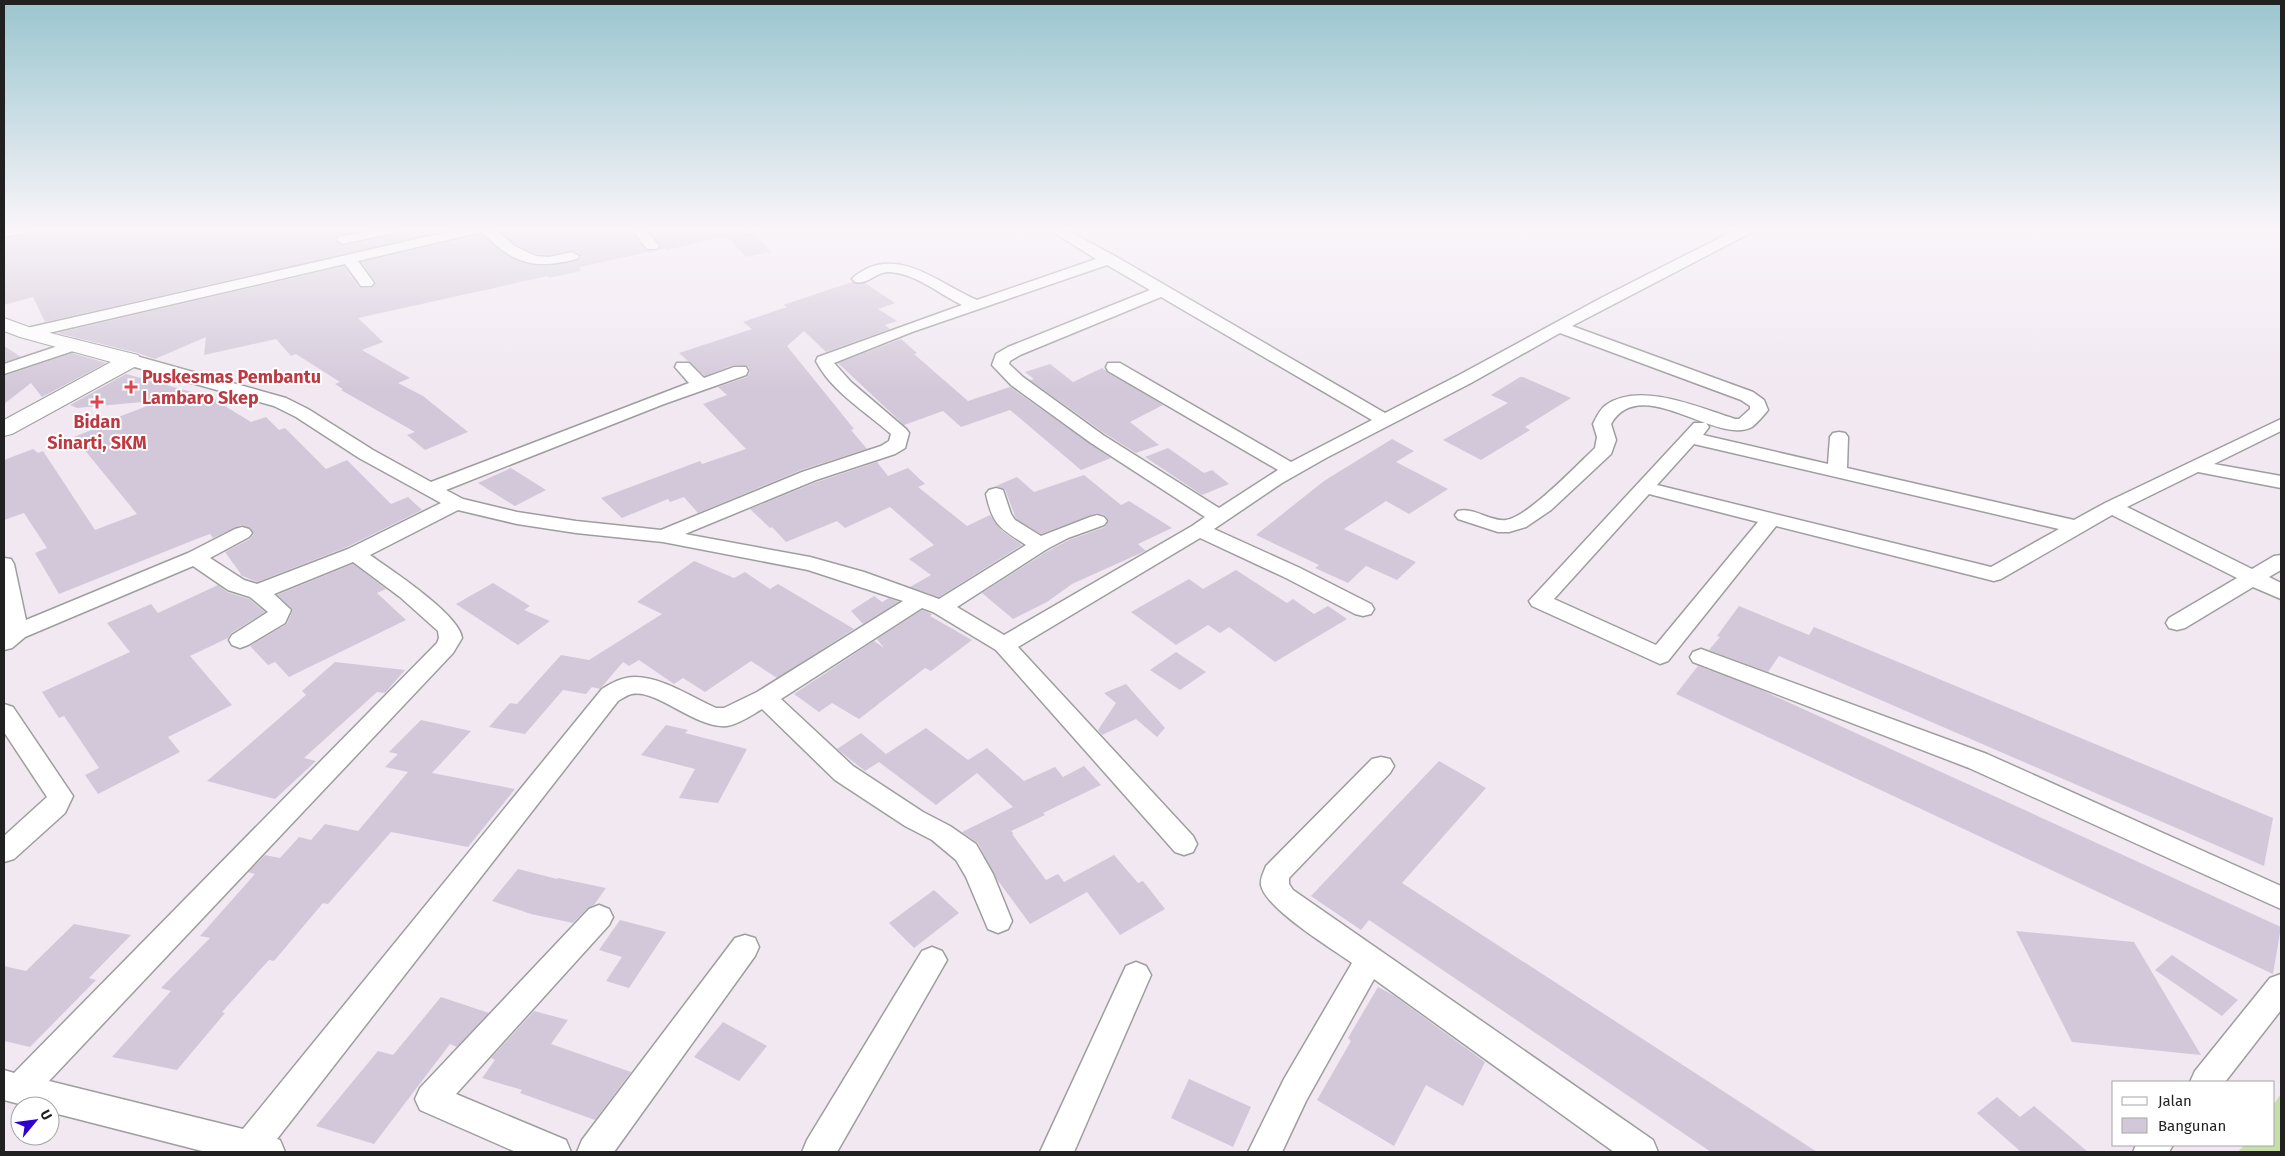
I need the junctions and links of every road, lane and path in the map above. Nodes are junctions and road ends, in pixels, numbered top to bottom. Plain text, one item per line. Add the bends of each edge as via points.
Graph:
1 (247, 281) edge
2 (927, 281) edge
3 (1047, 281) edge
4 (1148, 281) edge
5 (1644, 281) edge
6 (1164, 290) junction
7 (977, 305) junction
8 (4, 324) edge
9 (1559, 327) junction
10 (27, 333) junction
11 (76, 345) junction
12 (130, 360) junction
13 (683, 367) dead end
14 (1114, 367) dead end
15 (4, 369) edge
16 (740, 372) dead end
17 (702, 385) junction
18 (1385, 420) junction
19 (2281, 424) edge
20 (4, 429) edge
21 (1839, 437) dead end
22 (2195, 466) junction
23 (1292, 470) junction
24 (1837, 472) junction
25 (2281, 482) edge
26 (1646, 488) junction
27 (430, 489) junction
28 (996, 494) dead end
29 (456, 503) junction
30 (2112, 507) junction
31 (1464, 515) dead end
32 (1219, 517) junction
33 (1771, 519) junction
34 (1097, 521) dead end
35 (2077, 527) junction
36 (1199, 530) junction
37 (242, 533) dead end
38 (663, 536) junction
39 (1040, 545) junction
40 (355, 554) junction
41 (195, 558) junction
42 (2281, 561) edge
43 (4, 564) edge
44 (2253, 578) junction
45 (258, 592) junction
46 (2281, 592) edge
47 (931, 603) junction
48 (1363, 609) dead end
49 (2177, 623) dead end
50 (10, 637) edge
51 (240, 640) dead end
52 (1004, 645) junction
53 (1701, 657) dead end
54 (765, 698) junction
55 (4, 713) edge
56 (1381, 766) dead end
57 (1184, 844) dead end
58 (4, 851) edge
59 (2281, 898) edge
60 (599, 917) dead end
61 (998, 921) dead end
62 (745, 947) dead end
63 (932, 960) dead end
64 (1368, 960) junction
65 (1136, 975) dead end
66 (2281, 987) edge
67 (2207, 1081) edge
68 (12, 1087) edge
69 (255, 1150) edge
70 (554, 1152) edge
71 (594, 1152) edge
72 (819, 1152) edge
73 (1056, 1152) edge
74 (1265, 1152) edge
75 (1640, 1152) edge

1 - 10 street
2 - 7 street
3 - 7 street
4 - 6 street
5 - 9 street
6 - 18 street
6 - 32 street via 1014,351 1002,358 1000,366 1098,438
7 - 38 street via 824,361 824,366 835,378 900,433 898,444 809,476
8 - 10 street
9 - 18 street
9 - 31 street via 1747,396 1758,404 1758,410 1745,424 1734,425 1661,403 1620,402 1604,416 1602,424 1607,432 1607,442 1604,450 1536,513 1519,524 1508,526
10 - 11 street
11 - 12 street
11 - 15 street
12 - 20 street
12 - 27 street via 280,402
13 - 17 street
14 - 23 street
16 - 17 street
17 - 27 street
18 - 23 street
19 - 22 street
21 - 24 street
22 - 25 street
22 - 30 street
23 - 32 street
24 - 26 street via 1696,433
24 - 35 street
26 - 33 street
26 - 33 street via 1540,601 1660,656
27 - 29 street
28 - 39 street via 1000,515
29 - 38 street via 576,527
29 - 40 street
30 - 35 street
30 - 44 street
32 - 36 street
33 - 35 street via 1994,574
34 - 39 street
36 - 48 street
36 - 52 street
37 - 41 street
38 - 47 street via 810,564
39 - 47 street
40 - 45 street
40 - 68 street via 408,592 447,627 452,639
41 - 45 street via 236,585
41 - 50 street
42 - 44 street
43 - 50 street
44 - 46 street
44 - 49 street
45 - 51 street via 280,610 277,618
47 - 52 street
47 - 54 street via 862,638
52 - 57 street
53 - 59 street via 1978,761
54 - 61 street via 844,774 941,833 966,852 979,874
54 - 69 street via 726,717 712,716 656,690 634,685 610,695
55 - 58 street via 60,796 56,806
56 - 64 street via 1276,874 1275,885 1283,898
60 - 70 street via 431,1099
62 - 71 street
63 - 72 street
64 - 74 street via 1295,1090
64 - 75 street
65 - 73 street
66 - 67 street
68 - 69 street

